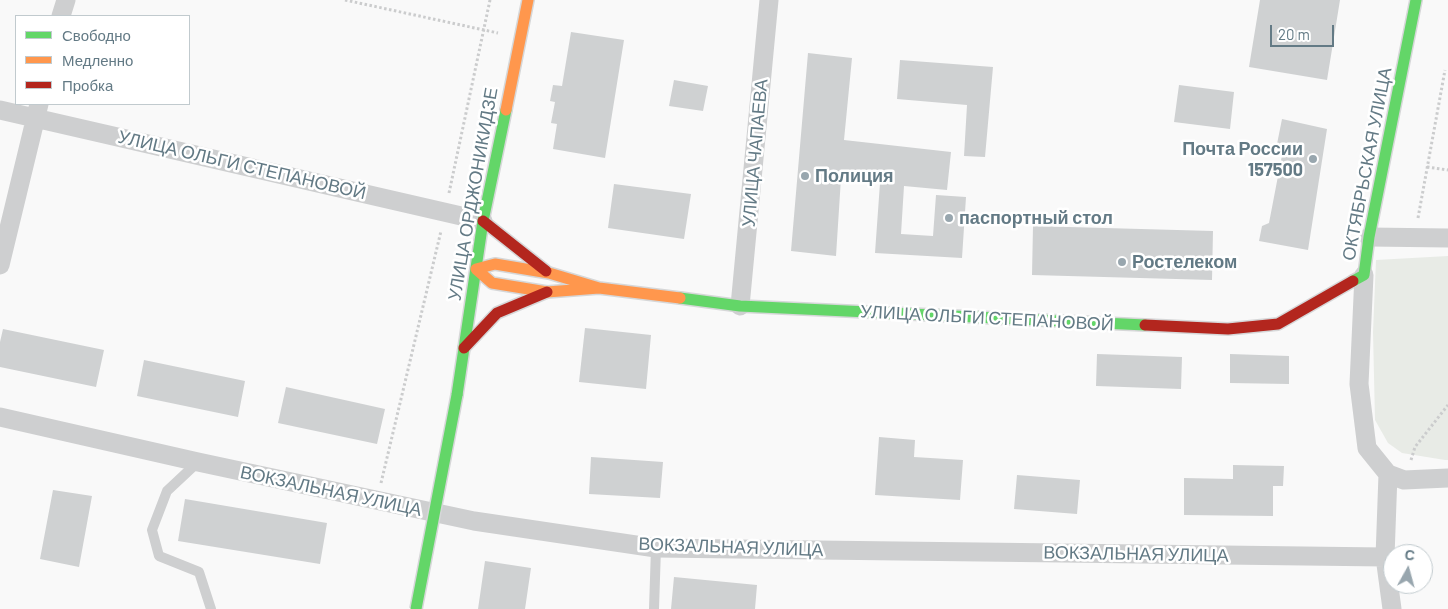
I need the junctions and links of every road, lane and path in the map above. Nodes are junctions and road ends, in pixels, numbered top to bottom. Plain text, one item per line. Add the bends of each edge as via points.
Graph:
1 (66, 0) edge
2 (344, 0) edge
3 (490, 0) edge
4 (528, 0) edge
5 (769, 0) edge
6 (1416, 0) edge
7 (62, 15) edge
8 (483, 30) junction
9 (520, 38) junction
10 (1445, 70) dead end
11 (0, 110) edge
12 (38, 111) edge
13 (1427, 167) junction
14 (1448, 170) edge
15 (445, 213) junction
16 (483, 221) junction
17 (1369, 237) junction
18 (1414, 238) junction
19 (1448, 238) edge
20 (0, 265) edge
21 (476, 269) junction
22 (549, 273) junction
23 (1364, 275) junction
24 (599, 288) junction
25 (547, 292) junction
26 (740, 306) junction
27 (464, 348) junction
28 (1448, 405) edge
29 (0, 417) edge
30 (198, 462) junction
31 (1396, 477) junction
32 (1448, 478) edge
33 (376, 500) junction
34 (1387, 544) edge
35 (656, 548) junction
36 (1383, 557) edge
37 (1390, 594) edge
38 (211, 609) edge
39 (416, 609) edge
40 (654, 609) edge
41 (1392, 609) edge

1 - 7 street
2 - 8 path
3 - 8 path
4 - 9 main road, УЛИЦА ОРДЖОНИКИДЗЕ
5 - 26 street, УЛИЦА ЧАПАЕВА
6 - 17 main road, ОКТЯБРЬСКАЯ УЛИЦА
8 - 9 path
8 - 15 path
9 - 16 main road, УЛИЦА ОРДЖОНИКИДЗЕ
10 - 13 path
11 - 12 street, УЛИЦА ОЛЬГИ СТЕПАНОВОЙ
12 - 15 street, УЛИЦА ОЛЬГИ СТЕПАНОВОЙ
12 - 20 street
13 - 14 path
13 - 18 path
15 - 16 street, УЛИЦА ОЛЬГИ СТЕПАНОВОЙ
15 - 33 path
16 - 21 main road, УЛИЦА ОРДЖОНИКИДЗЕ
16 - 22 main road
17 - 18 street
17 - 23 main road, ОКТЯБРЬСКАЯ УЛИЦА
18 - 19 street
21 - 22 main road via 495,264
21 - 25 main road via 492,283
21 - 27 main road, УЛИЦА ОРДЖОНИКИДЗЕ
22 - 24 main road
23 - 26 main road, УЛИЦА ОЛЬГИ СТЕПАНОВОЙ via 1278,324 1228,329
23 - 31 street via 1359,384 1367,448
24 - 25 main road
24 - 26 main road, УЛИЦА ОЛЬГИ СТЕПАНОВОЙ
25 - 27 main road via 497,313
27 - 39 main road, УЛИЦА ОРДЖОНИКИДЗЕ, bridge
28 - 31 path
29 - 30 street, ВОКЗАЛЬНАЯ УЛИЦА
30 - 33 street, ВОКЗАЛЬНАЯ УЛИЦА
30 - 38 lane via 167,491 152,530 159,556 199,572
31 - 32 street
31 - 34 street
33 - 35 street, ВОКЗАЛЬНАЯ УЛИЦА via 474,521
35 - 36 street, ВОКЗАЛЬНАЯ УЛИЦА
35 - 40 lane
37 - 41 street

